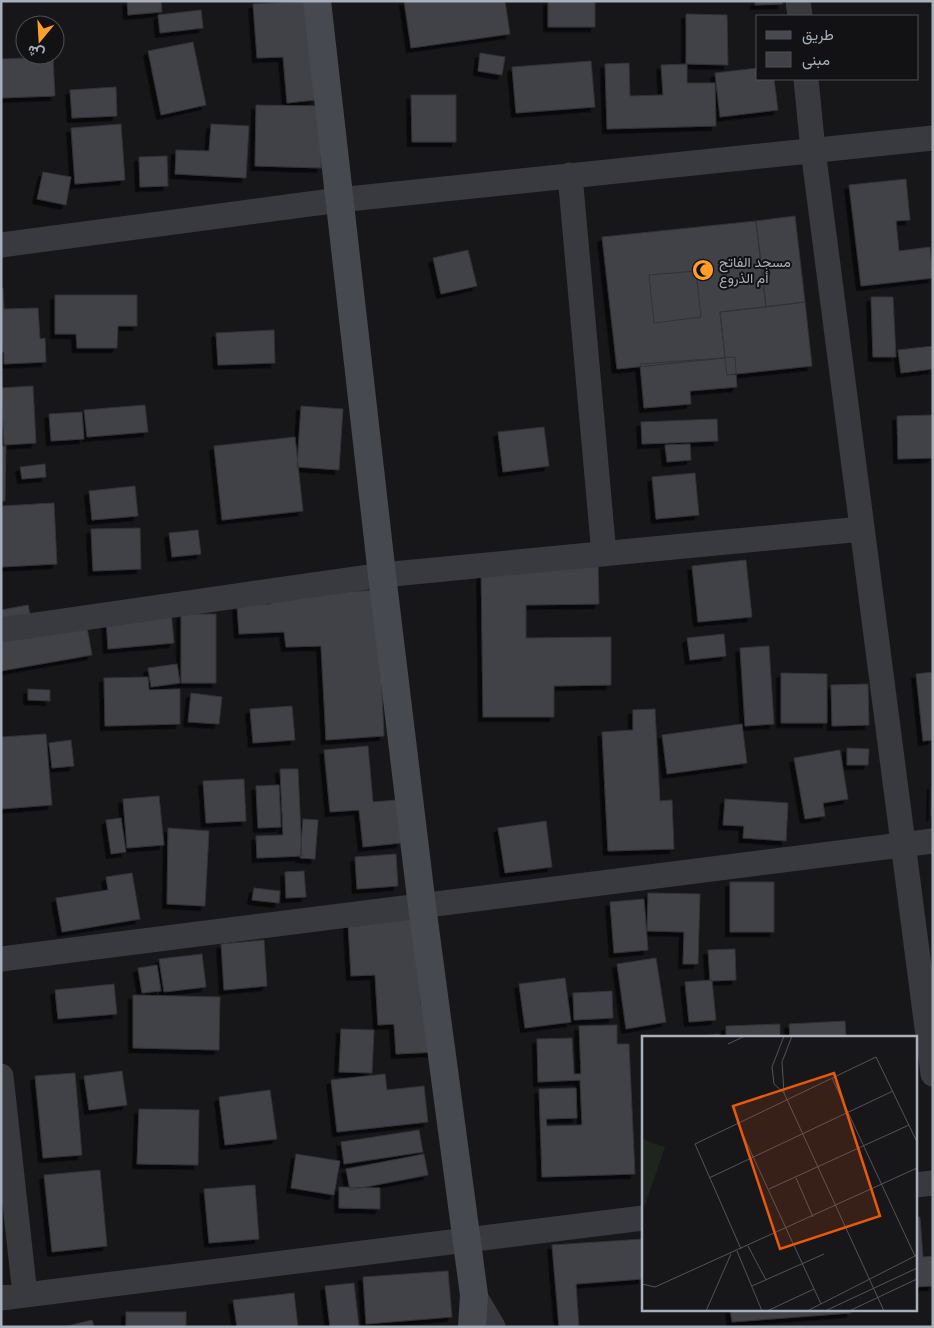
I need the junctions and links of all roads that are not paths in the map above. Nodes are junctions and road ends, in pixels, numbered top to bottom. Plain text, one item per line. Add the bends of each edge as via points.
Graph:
1 (317, 1) edge
2 (798, 1) edge
3 (800, 15) edge
4 (806, 80) edge
5 (933, 138) edge
6 (813, 150) junction
7 (570, 176) junction
8 (339, 200) junction
9 (1, 245) edge
10 (862, 529) junction
11 (604, 554) junction
12 (382, 576) junction
13 (1, 630) edge
14 (933, 841) edge
15 (904, 845) junction
16 (422, 906) junction
17 (1, 959) edge
18 (933, 1074) edge
19 (1, 1076) edge
20 (933, 1183) edge
21 (916, 1185) edge
22 (642, 1218) edge
23 (467, 1240) junction
24 (474, 1294) junction
25 (13, 1296) edge
26 (472, 1327) edge
27 (493, 1327) edge

1 - 8 main road
2 - 3 street
4 - 6 street
5 - 6 street
6 - 7 street
6 - 10 street
7 - 8 street
7 - 11 street
8 - 9 street
8 - 12 main road
10 - 11 street
10 - 15 street
11 - 12 street
12 - 13 street
12 - 16 main road
14 - 15 street
15 - 16 street
15 - 18 street
16 - 17 street
16 - 23 main road
19 - 25 street
20 - 21 street
22 - 23 street
23 - 24 main road
23 - 25 street
24 - 26 main road
24 - 27 street

